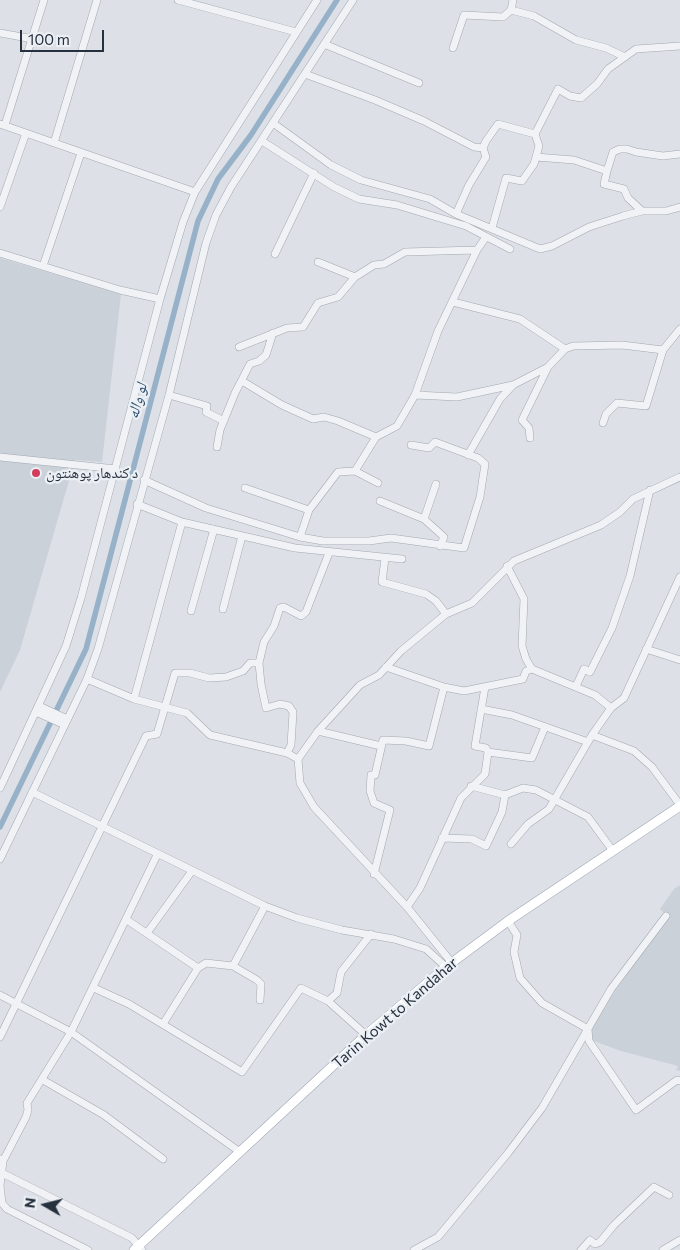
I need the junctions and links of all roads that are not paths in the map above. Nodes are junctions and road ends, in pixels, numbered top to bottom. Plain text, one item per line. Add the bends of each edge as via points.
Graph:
1 (44, 0) edge
2 (97, 0) edge
3 (178, 0) edge
4 (317, 0) edge
5 (353, 0) edge
6 (513, 0) edge
7 (511, 10) junction
8 (296, 32) junction
9 (0, 33) edge
10 (33, 39) junction
11 (324, 44) junction
12 (680, 46) edge
13 (453, 48) dead end
14 (625, 57) junction
15 (305, 74) junction
16 (419, 83) dead end
17 (273, 123) junction
18 (2, 124) edge
19 (26, 133) junction
20 (536, 134) junction
21 (262, 141) junction
22 (54, 143) junction
23 (483, 148) junction
24 (81, 154) junction
25 (680, 154) edge
26 (536, 157) junction
27 (607, 171) junction
28 (314, 174) junction
29 (194, 192) junction
30 (0, 207) edge
31 (680, 207) edge
32 (642, 211) junction
33 (456, 214) junction
34 (492, 228) junction
35 (486, 237) junction
36 (510, 249) dead end
37 (477, 250) junction
38 (0, 253) edge
39 (275, 254) dead end
40 (318, 262) dead end
41 (43, 266) junction
42 (355, 277) junction
43 (160, 299) junction
44 (454, 302) junction
45 (680, 329) edge
46 (273, 333) junction
47 (239, 347) dead end
48 (565, 349) junction
49 (663, 350) junction
50 (548, 367) junction
51 (242, 381) junction
52 (512, 385) junction
53 (169, 395) junction
54 (416, 395) junction
55 (224, 421) junction
56 (602, 423) dead end
57 (376, 437) junction
58 (530, 438) dead end
59 (411, 445) dead end
60 (217, 447) dead end
61 (468, 455) junction
62 (0, 457) edge
63 (116, 469) junction
64 (355, 472) junction
65 (680, 478) edge
66 (144, 480) junction
67 (378, 483) dead end
68 (436, 484) dead end
69 (245, 488) dead end
70 (650, 490) junction
71 (380, 501) dead end
72 (137, 504) junction
73 (309, 510) junction
74 (424, 519) junction
75 (182, 522) junction
76 (214, 529) junction
77 (242, 536) junction
78 (300, 537) junction
79 (440, 546) junction
80 (329, 553) junction
81 (385, 558) junction
82 (402, 560) dead end
83 (507, 566) junction
84 (680, 577) edge
85 (224, 609) dead end
86 (192, 611) dead end
87 (446, 614) junction
88 (646, 649) junction
89 (680, 660) edge
90 (259, 662) junction
91 (386, 667) junction
92 (529, 670) junction
93 (87, 679) junction
94 (576, 686) junction
95 (444, 687) junction
96 (485, 688) junction
97 (134, 699) junction
98 (164, 707) junction
99 (611, 708) junction
100 (38, 709) junction
101 (481, 709) junction
102 (66, 722) junction
103 (544, 727) junction
104 (318, 731) junction
105 (592, 735) junction
106 (588, 742) junction
107 (381, 746) junction
108 (488, 752) junction
109 (287, 753) junction
110 (298, 759) junction
111 (471, 786) junction
112 (0, 788) edge
113 (32, 792) junction
114 (505, 795) junction
115 (555, 799) junction
116 (680, 806) edge
117 (103, 827) junction
118 (442, 838) junction
119 (512, 844) dead end
120 (613, 851) junction
121 (157, 855) junction
122 (0, 859) edge
123 (192, 871) junction
124 (374, 874) junction
125 (265, 906) junction
126 (407, 907) junction
127 (666, 916) dead end
128 (127, 920) junction
129 (508, 921) junction
130 (147, 933) junction
131 (371, 934) junction
132 (449, 965) junction
133 (233, 966) junction
134 (198, 968) junction
135 (94, 988) junction
136 (0, 995) edge
137 (260, 1000) dead end
138 (328, 1001) junction
139 (17, 1003) junction
140 (163, 1024) junction
141 (588, 1029) junction
142 (71, 1032) junction
143 (366, 1035) junction
144 (0, 1037) edge
145 (43, 1080) junction
146 (680, 1081) edge
147 (240, 1152) junction
148 (163, 1159) dead end
149 (1, 1160) edge
150 (2, 1173) junction
151 (670, 1195) dead end
152 (680, 1240) edge
153 (139, 1249) edge
154 (88, 1250) edge
155 (414, 1250) edge
156 (582, 1250) edge
157 (663, 1250) edge

1 - 10 street
2 - 22 street
3 - 8 street
4 - 8 street
5 - 11 street
6 - 7 street
7 - 13 street via 503,17 464,15
7 - 14 street via 534,16 576,40
8 - 29 street
9 - 10 street
10 - 18 street
11 - 15 street
11 - 16 street
12 - 14 street via 636,49
14 - 20 street via 608,69 581,98 558,89
15 - 17 street
15 - 23 street via 376,100
17 - 21 street
17 - 33 street via 331,165 361,180 430,199
18 - 19 street
19 - 22 street
19 - 30 street
20 - 23 street via 498,124
20 - 26 street via 539,146
21 - 28 street
21 - 53 street via 216,215 206,243
22 - 24 street
23 - 33 street via 486,157 468,185
24 - 29 street
24 - 41 street
25 - 27 street via 664,156 626,148 613,152
26 - 27 street via 574,160
26 - 34 street via 522,181 506,178
27 - 32 street via 604,184 624,189 628,198
28 - 35 street via 359,199 397,205 466,226
28 - 39 street
29 - 43 street
31 - 32 street
32 - 34 street via 589,227 540,249
33 - 34 street
35 - 36 street
35 - 37 street
37 - 42 street via 405,252
37 - 44 street
38 - 41 street
40 - 42 street
41 - 43 street
42 - 46 street via 338,297 316,305 303,327
43 - 63 street
44 - 48 street via 520,319
44 - 54 street via 438,331
45 - 49 street
46 - 47 street
46 - 51 street via 266,355 250,364
48 - 49 street via 622,345
48 - 50 street
49 - 56 street via 646,406 617,403
50 - 52 street
50 - 58 street via 522,420 529,428
51 - 55 street
51 - 57 street via 313,419 324,417
52 - 54 street via 457,397
52 - 61 street via 500,399
53 - 55 street via 207,406 206,412
53 - 66 street
54 - 57 street via 397,426
55 - 60 street
57 - 64 street
59 - 61 street via 429,448 435,442
61 - 79 street via 478,458 486,466 475,513 464,548
62 - 63 street
63 - 100 street via 69,638
64 - 67 street
64 - 73 street via 338,472
65 - 70 street
66 - 72 street
66 - 78 street via 206,508
68 - 74 street
69 - 73 street
70 - 83 street via 633,499 601,525
70 - 94 street via 630,576 612,628 590,672 584,669
71 - 74 street
72 - 75 street
72 - 93 street
73 - 78 street
74 - 79 street via 444,537
75 - 76 street
75 - 97 street
76 - 77 street
76 - 86 street
77 - 80 street
77 - 85 street
78 - 79 street via 323,541 391,538
80 - 81 street
80 - 90 street via 306,612 300,616 280,608 264,642
81 - 82 street
81 - 87 street via 382,582 426,594
83 - 87 street via 472,603
83 - 92 street via 524,599 522,646
84 - 88 street
87 - 91 street via 401,650
88 - 89 street
88 - 99 street via 624,698
90 - 98 street via 250,663 243,671 226,677 175,673
90 - 109 street via 266,708 280,704 289,706 293,712 291,745
91 - 95 street
91 - 104 street via 354,690
92 - 94 street
92 - 96 street via 523,679
93 - 97 street
93 - 102 street
94 - 99 street
95 - 96 street via 464,691
95 - 107 street via 429,746 383,740
96 - 101 street
97 - 98 street
98 - 109 street via 187,713 210,735
98 - 117 street via 157,734 146,736
99 - 105 street
100 - 102 street
100 - 112 street
101 - 103 street via 512,715
101 - 108 street via 474,746 486,748
102 - 113 street
103 - 106 street
103 - 108 street via 532,758
104 - 107 street
104 - 110 street
105 - 106 street
105 - 116 street via 634,751 652,767
106 - 115 street
107 - 124 street via 375,775 371,775 370,791 374,803 390,810
108 - 111 street via 485,774
109 - 110 street
110 - 124 street via 300,783 314,807
111 - 114 street
111 - 118 street via 461,798
113 - 117 street
113 - 122 street
114 - 115 street via 523,788
114 - 118 street via 502,812 486,846 472,839
115 - 119 street via 549,809 528,824
115 - 120 street via 588,816
116 - 120 main road, Tarin Kowt to Kandahar
117 - 121 street
117 - 139 street
118 - 126 street via 420,888
120 - 129 main road, Tarin Kowt to Kandahar
121 - 123 street
121 - 128 street
123 - 125 street
123 - 130 street
124 - 126 street
125 - 131 street via 296,918
125 - 133 street
126 - 132 street
127 - 141 street via 611,989
128 - 130 street
128 - 135 street
129 - 132 main road, Tarin Kowt to Kandahar
129 - 141 street via 516,935 514,952 520,978 542,1003
130 - 134 street
131 - 132 street via 426,949
131 - 138 street via 341,972 337,993
132 - 143 main road, Tarin Kowt to Kandahar
133 - 134 street via 214,962
133 - 137 street via 261,984
134 - 140 street
135 - 140 street
135 - 142 street
136 - 139 street
138 - 140 street via 301,988 242,1072
138 - 143 street
139 - 142 street
139 - 144 street
141 - 146 street via 589,1040 636,1110
141 - 155 street via 542,1108 508,1153 438,1237
142 - 145 street
142 - 147 street
143 - 147 main road, Tarin Kowt to Kandahar
145 - 148 street via 104,1115
145 - 149 street via 27,1103 26,1117
147 - 153 main road, Tarin Kowt to Kandahar
149 - 150 street
150 - 153 street via 132,1238
150 - 154 street via 2,1203 7,1209
151 - 156 street via 654,1187 600,1242 595,1244 590,1240
152 - 157 street

